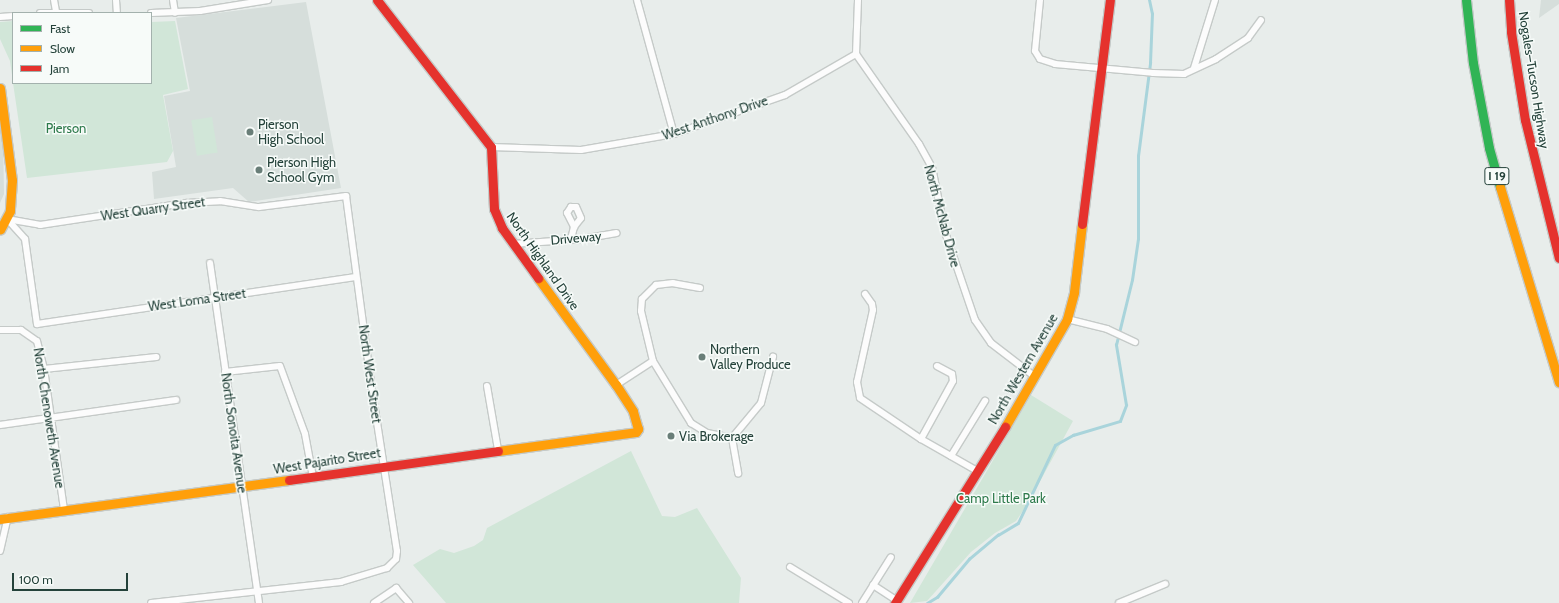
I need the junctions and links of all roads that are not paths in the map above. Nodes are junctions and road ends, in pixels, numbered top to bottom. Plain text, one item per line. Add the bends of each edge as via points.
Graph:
1 (54, 0) edge
2 (116, 0) edge
3 (173, 0) edge
4 (268, 0) edge
5 (377, 0) edge
6 (637, 0) edge
7 (858, 0) edge
8 (1040, 0) edge
9 (1110, 0) edge
10 (1215, 0) edge
11 (1466, 0) edge
12 (1509, 0) edge
13 (56, 11) junction
14 (48, 12) edge
15 (72, 12) edge
16 (117, 12) edge
17 (152, 13) edge
18 (175, 13) junction
19 (12, 16) edge
20 (0, 17) edge
21 (1261, 20) dead end
22 (856, 54) junction
23 (1104, 67) junction
24 (1194, 68) junction
25 (0, 88) edge
26 (674, 134) junction
27 (491, 147) junction
28 (346, 196) joint
29 (7, 219) junction
30 (574, 227) dead end
31 (0, 230) edge
32 (616, 233) dead end
33 (571, 239) junction
34 (513, 244) junction
35 (1559, 258) edge
36 (210, 263) dead end
37 (356, 277) junction
38 (700, 288) dead end
39 (865, 294) dead end
40 (215, 297) junction
41 (1067, 319) junction
42 (0, 330) edge
43 (1135, 342) dead end
44 (156, 357) dead end
45 (773, 357) dead end
46 (653, 361) junction
47 (937, 366) dead end
48 (44, 369) junction
49 (226, 372) junction
50 (1034, 376) junction
51 (1559, 382) edge
52 (616, 385) junction
53 (487, 386) dead end
54 (176, 400) dead end
55 (985, 400) dead end
56 (633, 411) joint
57 (51, 418) junction
58 (0, 425) edge
59 (732, 438) junction
60 (921, 439) junction
61 (498, 450) junction
62 (951, 456) junction
63 (384, 466) junction
64 (977, 472) junction
65 (738, 473) dead end
66 (313, 477) junction
67 (242, 486) junction
68 (64, 510) junction
69 (4, 518) edge
70 (0, 551) edge
71 (891, 558) dead end
72 (790, 567) dead end
73 (1165, 584) dead end
74 (873, 585) junction
75 (258, 593) junction
76 (896, 602) edge
77 (151, 603) edge
78 (259, 603) edge
79 (374, 603) edge
80 (409, 603) edge
81 (849, 603) edge
82 (862, 603) edge
83 (1119, 603) edge

1 - 13 street
2 - 16 street
3 - 18 street
4 - 18 street
5 - 27 main road
6 - 26 street
7 - 22 street
8 - 23 street via 1035,51 1040,59 1055,64
9 - 23 main road, North Western Avenue
10 - 24 street
11 - 51 main road, I 19 via 1473,63 1489,148 1521,262
12 - 35 main road, Nogales–Tucson Highway via 1511,32 1525,120
13 - 14 street
13 - 15 street
17 - 18 street
19 - 20 street
21 - 24 street via 1248,38 1239,45
22 - 26 street, West Anthony Drive via 785,95
22 - 50 street, North McNab Drive via 919,144 932,167 945,232 964,295 975,320 992,343
23 - 24 street via 1176,75
23 - 41 main road, North Western Avenue via 1074,292
25 - 29 main road via 12,180
26 - 27 street, West Anthony Drive via 581,150
27 - 34 main road, North Highland Drive via 494,209 502,228
28 - 29 street, West Quarry Street via 259,207 220,201 186,203 40,225
28 - 37 street, North West Street
29 - 31 main road
29 - 40 street, West Loma Street via 25,239 37,324
30 - 33 street
32 - 33 street, Driveway
33 - 34 street, Driveway
34 - 52 main road, North Highland Drive
36 - 40 street, North Sonoita Avenue
37 - 40 street, West Loma Street
37 - 63 street, North West Street
38 - 46 street via 666,283 656,285 642,299 642,323
39 - 60 street via 873,310 857,391 866,404
40 - 49 street, North Sonoita Avenue
41 - 43 street via 1107,329
41 - 50 main road, North Western Avenue
42 - 48 street, North Chenoweth Avenue via 21,330 37,342
44 - 48 street
45 - 59 street via 757,412
46 - 52 street
46 - 59 street via 691,424 707,433
47 - 60 street via 953,375 953,380
48 - 57 street, North Chenoweth Avenue
49 - 66 street via 280,366 305,434
49 - 67 street, North Sonoita Avenue
50 - 64 main road, North Western Avenue
52 - 56 main road, North Highland Drive
53 - 61 street
54 - 57 street
55 - 62 street
56 - 61 main road, West Pajarito Street via 638,426 636,432
57 - 58 street
57 - 68 street, North Chenoweth Avenue
59 - 65 street
60 - 62 street
61 - 63 main road, West Pajarito Street
62 - 64 street
63 - 66 main road, West Pajarito Street
63 - 75 street, North West Street via 397,551 396,559 387,568 341,582
64 - 76 main road, North Western Avenue
66 - 67 main road, West Pajarito Street
67 - 68 main road, West Pajarito Street
67 - 75 street, North Sonoita Avenue
68 - 69 main road, West Pajarito Street
69 - 70 street
71 - 74 street
72 - 81 street
73 - 83 street
74 - 76 street
74 - 82 street
75 - 77 street
75 - 78 street, North Sonoita Avenue
79 - 80 street via 396,588

